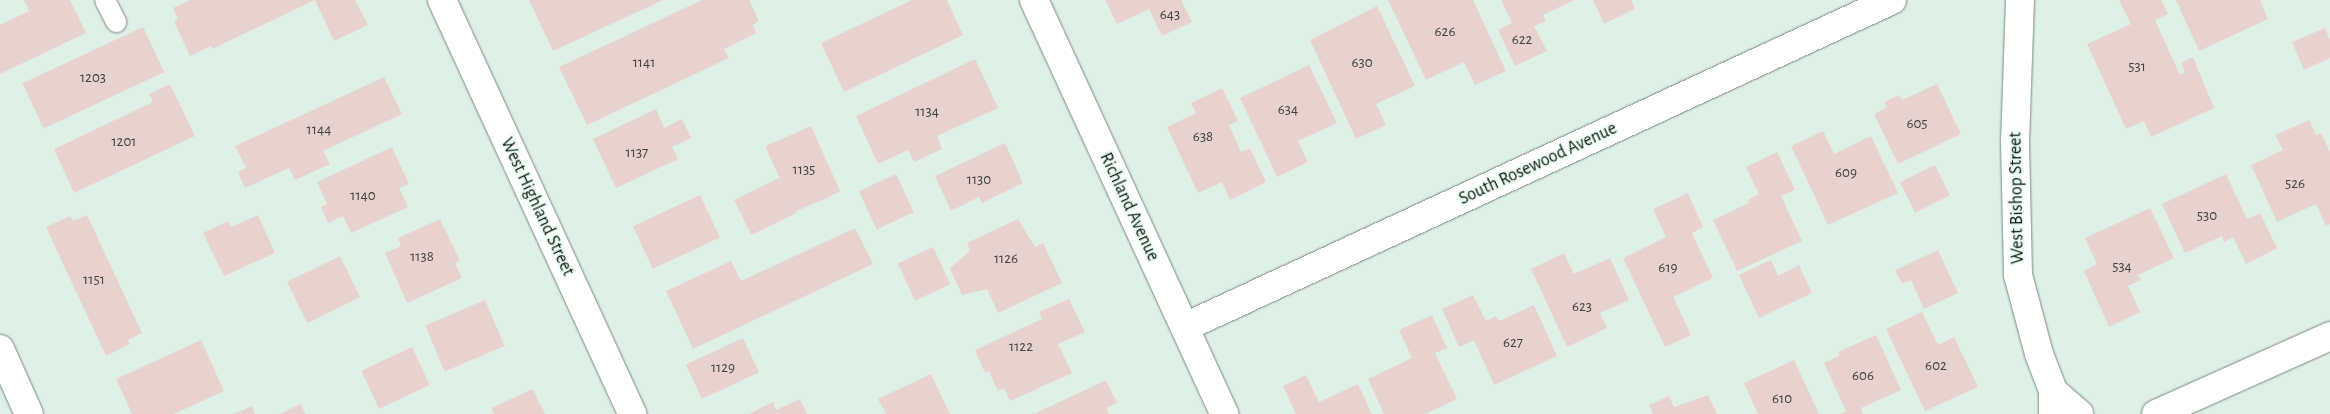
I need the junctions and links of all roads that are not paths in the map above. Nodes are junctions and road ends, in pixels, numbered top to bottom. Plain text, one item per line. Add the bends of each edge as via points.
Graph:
1 (105, 0) edge
2 (442, 0) edge
3 (1034, 0) edge
4 (1892, 0) edge
5 (2020, 0) edge
6 (116, 22) dead end
7 (1185, 327) junction
8 (2330, 336) edge
9 (0, 349) edge
10 (2053, 402) edge
11 (625, 411) edge
12 (29, 414) edge
13 (1224, 414) edge
14 (2079, 414) edge
15 (2156, 414) edge

1 - 6 lane
2 - 11 street, West Highland Street
3 - 7 street, Richland Avenue
4 - 7 street, South Rosewood Avenue
5 - 10 street, West Bishop Street via 2015,142 2018,275
7 - 13 street, Richland Avenue
8 - 15 street
9 - 12 street
10 - 14 street, West Bishop Street

